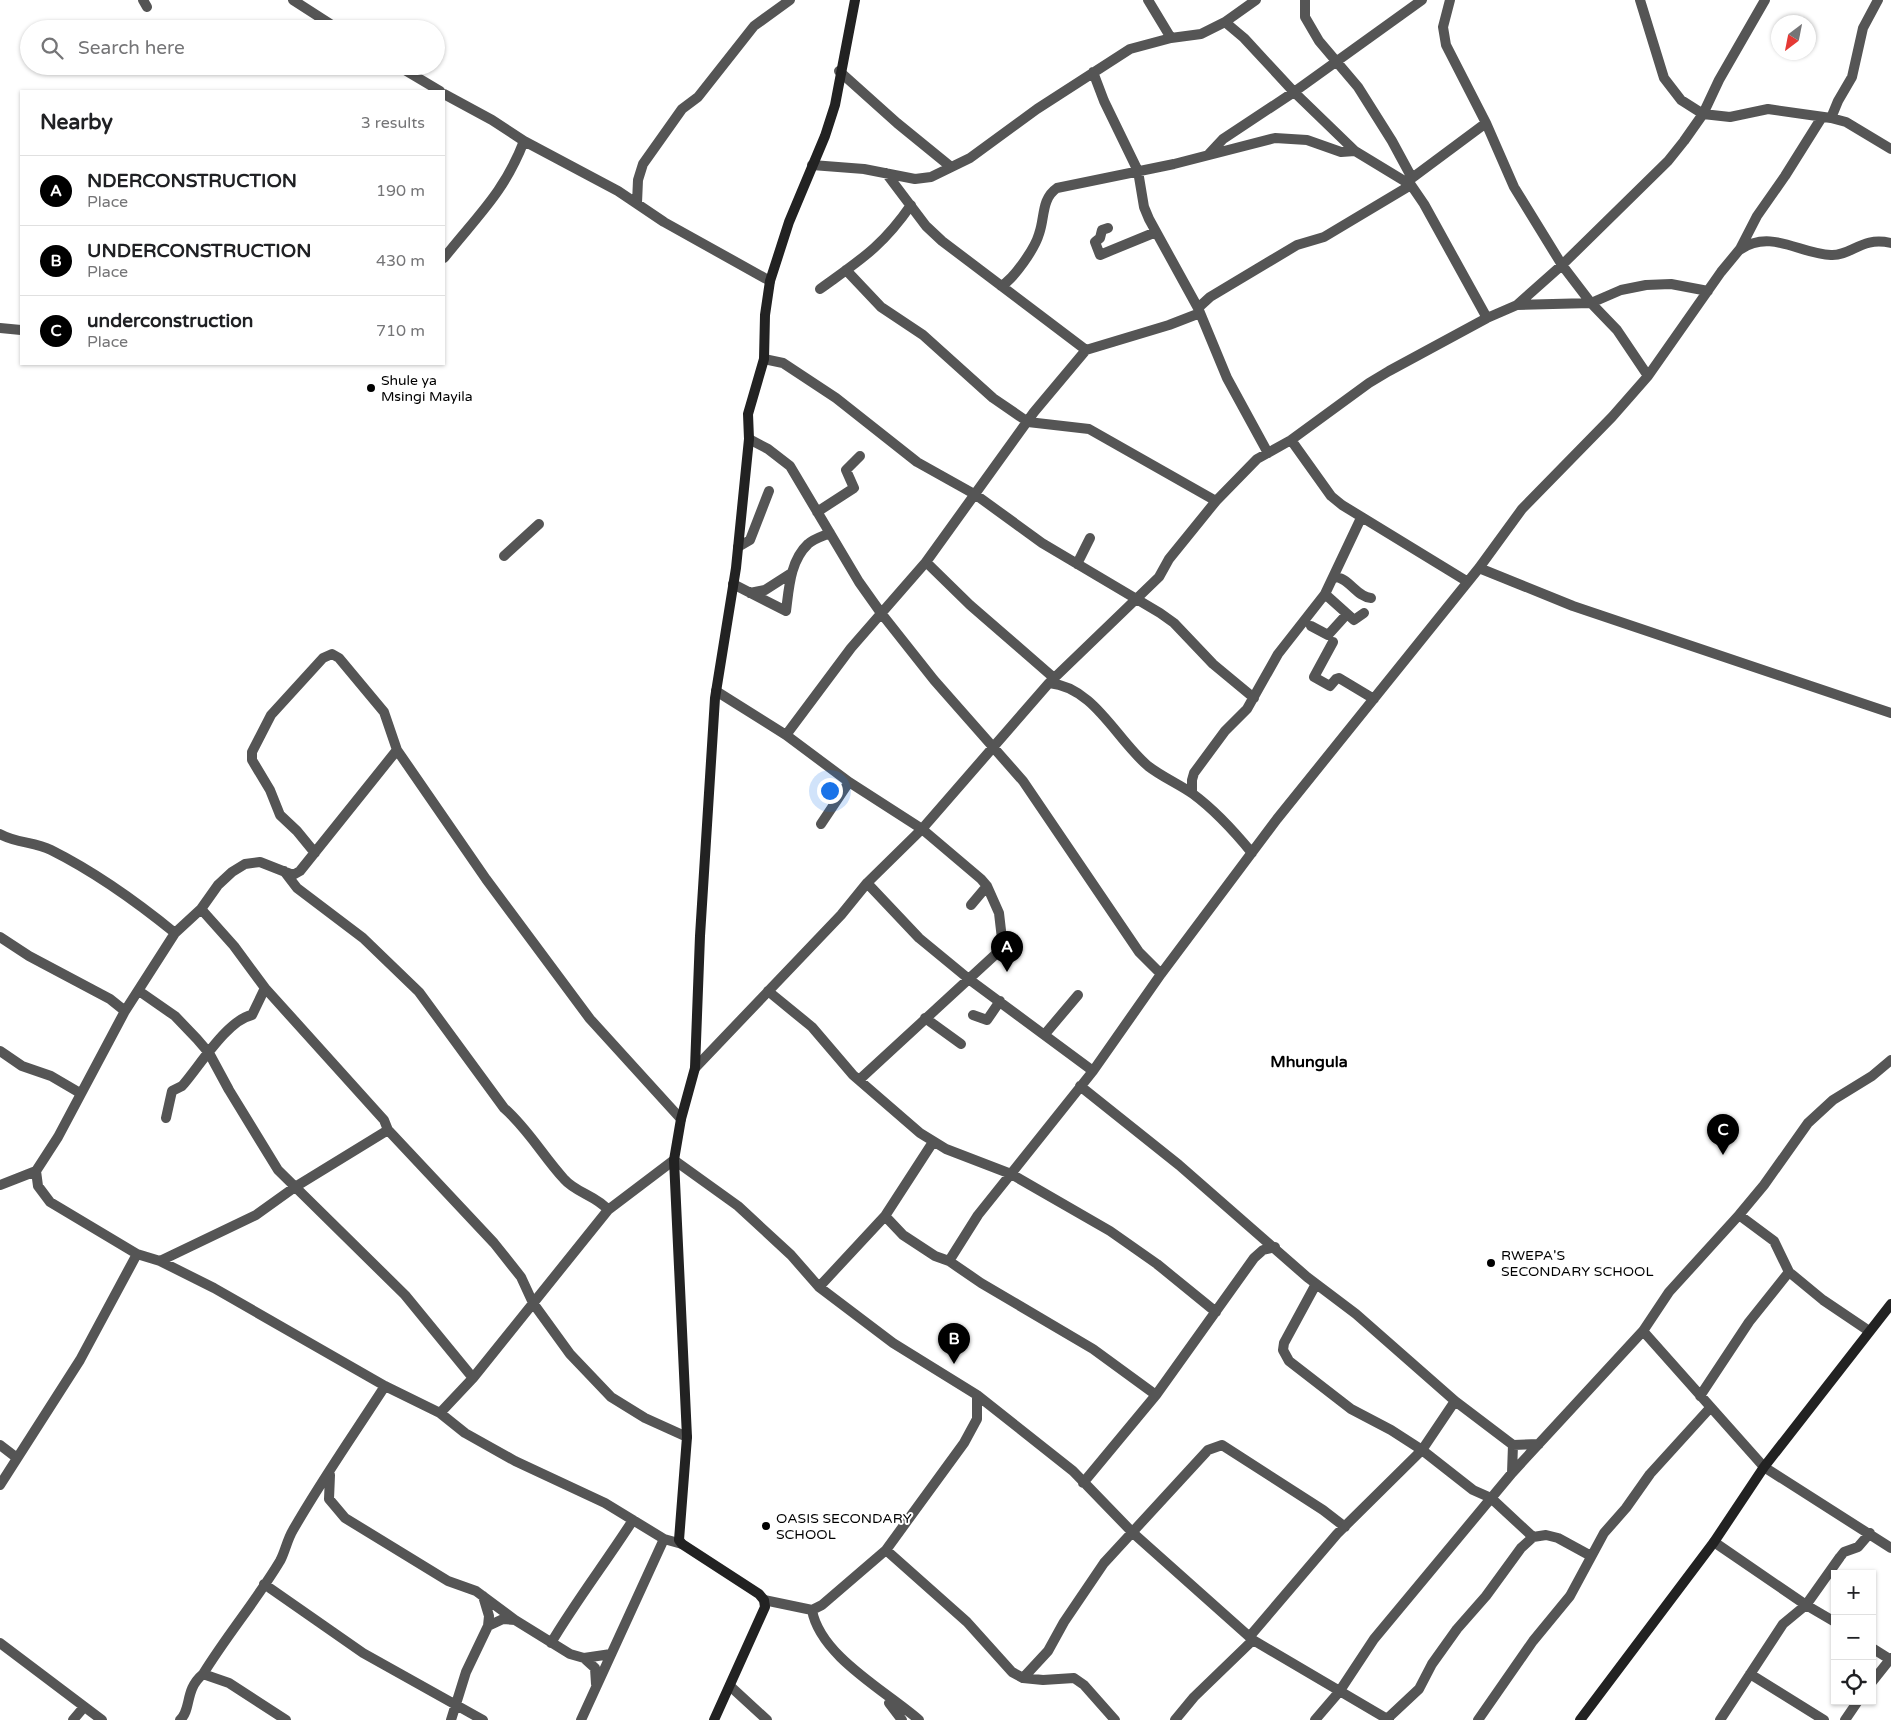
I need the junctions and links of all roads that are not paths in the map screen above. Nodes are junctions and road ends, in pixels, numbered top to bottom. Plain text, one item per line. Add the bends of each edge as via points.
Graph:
1 (292, 0) edge
2 (790, 0) edge
3 (855, 0) edge
4 (1148, 0) edge
5 (1256, 0) edge
6 (1305, 0) edge
7 (1422, 0) edge
8 (1450, 0) edge
9 (1640, 0) edge
10 (1649, 0) edge
11 (1765, 0) edge
12 (1878, 0) edge
13 (324, 20) edge
14 (1225, 22) junction
15 (1648, 22) junction
16 (1171, 38) junction
17 (1337, 60) junction
18 (840, 71) junction
19 (1093, 72) junction
20 (413, 75) edge
21 (438, 90) edge
22 (1294, 92) junction
23 (445, 95) edge
24 (1702, 114) junction
25 (1827, 117) junction
26 (1486, 123) junction
27 (524, 141) junction
28 (1891, 149) edge
29 (1356, 151) junction
30 (1209, 154) junction
31 (812, 165) junction
32 (951, 167) junction
33 (1138, 171) junction
34 (886, 173) junction
35 (1410, 182) junction
36 (637, 203) junction
37 (911, 205) junction
38 (1108, 228) dead end
39 (1156, 232) junction
40 (1891, 243) edge
41 (1740, 249) junction
42 (445, 257) edge
43 (1562, 265) junction
44 (846, 270) junction
45 (770, 281) junction
46 (1001, 286) junction
47 (820, 289) dead end
48 (1708, 291) junction
49 (1591, 303) junction
50 (1517, 305) junction
51 (1199, 310) junction
52 (1487, 318) junction
53 (0, 328) edge
54 (20, 330) edge
55 (1086, 350) junction
56 (764, 359) junction
57 (1648, 376) junction
58 (1028, 422) junction
59 (749, 438) junction
60 (1291, 440) junction
61 (1268, 453) junction
62 (860, 456) dead end
63 (769, 491) dead end
64 (976, 495) junction
65 (1216, 501) junction
66 (817, 512) junction
67 (1361, 518) junction
68 (539, 524) dead end
69 (830, 534) junction
70 (1090, 538) dead end
71 (738, 547) junction
72 (504, 556) dead end
73 (926, 562) junction
74 (1077, 564) junction
75 (1479, 568) junction
76 (790, 574) junction
77 (1334, 577) junction
78 (1468, 582) junction
79 (733, 584) junction
80 (750, 593) junction
81 (1325, 594) junction
82 (1136, 598) junction
83 (1371, 598) dead end
84 (880, 613) junction
85 (1364, 613) dead end
86 (1347, 614) junction
87 (1312, 626) dead end
88 (1333, 642) dead end
89 (1051, 681) junction
90 (716, 691) junction
91 (1254, 698) junction
92 (1374, 699) junction
93 (1891, 713) edge
94 (786, 735) junction
95 (994, 746) junction
96 (397, 750) junction
97 (849, 782) junction
98 (1192, 793) junction
99 (821, 824) dead end
100 (922, 829) junction
101 (0, 834) edge
102 (314, 853) junction
103 (1252, 854) junction
104 (284, 871) junction
105 (867, 883) junction
106 (987, 886) junction
107 (971, 905) dead end
108 (201, 909) junction
109 (175, 933) junction
110 (0, 937) edge
111 (1161, 974) junction
112 (970, 980) junction
113 (265, 988) junction
114 (139, 991) junction
115 (768, 991) junction
116 (1078, 995) dead end
117 (1000, 1001) junction
118 (125, 1011) junction
119 (973, 1015) dead end
120 (925, 1018) junction
121 (1045, 1034) junction
122 (961, 1044) dead end
123 (0, 1051) edge
124 (209, 1053) junction
125 (1891, 1060) edge
126 (695, 1068) junction
127 (1093, 1071) junction
128 (859, 1080) junction
129 (1080, 1086) junction
130 (80, 1093) junction
131 (166, 1118) dead end
132 (681, 1120) junction
133 (388, 1130) junction
134 (933, 1142) junction
135 (674, 1160) junction
136 (36, 1171) junction
137 (1011, 1174) junction
138 (0, 1185) edge
139 (295, 1187) junction
140 (608, 1210) junction
141 (1739, 1215) junction
142 (885, 1216) junction
143 (1275, 1247) junction
144 (138, 1254) junction
145 (949, 1260) junction
146 (160, 1261) junction
147 (1790, 1272) junction
148 (1316, 1284) junction
149 (819, 1287) junction
150 (533, 1303) junction
151 (1891, 1304) edge
152 (1216, 1312) junction
153 (1643, 1331) junction
154 (1868, 1331) junction
155 (473, 1378) junction
156 (385, 1386) junction
157 (977, 1395) junction
158 (1156, 1395) junction
159 (1700, 1396) junction
160 (1455, 1401) junction
161 (1710, 1408) junction
162 (998, 1410) junction
163 (440, 1413) junction
164 (977, 1419) junction
165 (687, 1437) junction
166 (1513, 1444) junction
167 (1539, 1444) junction
168 (0, 1445) edge
169 (1422, 1450) junction
170 (17, 1458) junction
171 (1764, 1467) junction
172 (330, 1472) junction
173 (1512, 1473) junction
174 (1083, 1483) junction
175 (0, 1485) edge
176 (1491, 1498) junction
177 (329, 1499) junction
178 (309, 1503) junction
179 (632, 1520) junction
180 (1345, 1527) junction
181 (1133, 1533) junction
182 (1870, 1533) junction
183 (1533, 1536) junction
184 (664, 1539) junction
185 (1714, 1542) junction
186 (682, 1544) junction
187 (1891, 1548) edge
188 (886, 1550) junction
189 (1591, 1556) junction
190 (264, 1584) junction
191 (483, 1596) junction
192 (764, 1600) junction
193 (1806, 1605) junction
194 (812, 1610) junction
195 (515, 1620) junction
196 (1831, 1620) edge
197 (488, 1626) junction
198 (1252, 1638) junction
199 (551, 1643) junction
200 (0, 1644) edge
201 (1876, 1651) edge
202 (611, 1654) junction
203 (584, 1658) junction
204 (1891, 1660) edge
205 (203, 1674) junction
206 (1750, 1674) junction
207 (1876, 1677) edge
208 (1024, 1678) junction
209 (730, 1686) junction
210 (595, 1688) junction
211 (880, 1692) junction
212 (1339, 1692) junction
213 (1855, 1705) edge
214 (84, 1706) junction
215 (455, 1706) junction
216 (1388, 1719) edge
217 (73, 1720) edge
218 (102, 1720) edge
219 (180, 1720) edge
220 (286, 1720) edge
221 (451, 1720) edge
222 (483, 1720) edge
223 (581, 1720) edge
224 (714, 1720) edge
225 (767, 1720) edge
226 (902, 1720) edge
227 (919, 1720) edge
228 (1115, 1720) edge
229 (1175, 1720) edge
230 (1315, 1720) edge
231 (1478, 1720) edge
232 (1580, 1720) edge
233 (1720, 1720) edge
234 (1824, 1720) edge
235 (1845, 1720) edge

1 - 13 street
2 - 36 street via 754,26 698,97 682,109 643,164 638,180
3 - 18 street
4 - 16 street
5 - 14 street
6 - 17 street via 1306,17 1320,41
7 - 17 street
8 - 26 street via 1443,36
9 - 15 street
10 - 15 street
11 - 24 street
12 - 25 street via 1863,28 1852,77
14 - 16 street via 1201,34
14 - 22 street
15 - 24 street via 1664,78 1681,100
16 - 19 street via 1130,49
17 - 22 street
17 - 35 street via 1392,141
18 - 31 street via 835,105
18 - 32 street
19 - 32 street via 970,158
19 - 33 street
20 - 21 street
22 - 29 street
22 - 30 street via 1223,139
23 - 27 street
24 - 25 street via 1730,118 1768,109
24 - 43 street via 1668,161
25 - 28 street via 1846,122
25 - 41 street via 1757,216
26 - 35 street
26 - 43 street via 1514,186
27 - 36 street
27 - 42 street via 496,195
29 - 30 street via 1341,152 1307,140 1275,138
29 - 35 street
30 - 33 street
31 - 34 street
31 - 45 street
32 - 34 street via 925,179
33 - 39 street via 1144,207
33 - 46 street via 1053,190 1046,202 1039,235 1011,280
34 - 37 street
35 - 51 street via 1324,237 1297,245 1210,297
35 - 52 street
36 - 45 street via 693,239
37 - 44 street via 882,242
37 - 46 street via 942,241
38 - 39 street via 1102,230 1095,242 1100,255
39 - 51 street
40 - 41 street via 1877,240 1832,255 1766,240
41 - 48 street
43 - 49 street
43 - 50 street
44 - 47 street
44 - 58 street via 881,307 923,335 994,398
45 - 56 street
46 - 55 street
48 - 49 street via 1671,284 1646,285 1621,290
48 - 57 street
49 - 50 street
49 - 57 street via 1618,330
50 - 52 street
51 - 55 street via 1169,325
51 - 61 street via 1227,378
52 - 60 street via 1369,383
53 - 54 street
55 - 58 street via 1060,378
56 - 59 street via 750,404
56 - 64 street via 783,363 836,398 918,462
57 - 75 street via 1522,509
58 - 64 street
58 - 65 street via 1089,429
59 - 66 street via 790,466
59 - 71 street
60 - 61 street
60 - 67 street via 1331,496
61 - 65 street
62 - 66 street via 846,470 854,488
63 - 71 street via 750,540
64 - 73 street
64 - 74 street via 1042,544
65 - 82 street via 1158,577
66 - 69 street
67 - 77 street
67 - 78 street
68 - 72 street
69 - 76 street via 809,542
69 - 84 street
70 - 74 street
71 - 79 street
73 - 84 street
73 - 89 street
74 - 82 street
75 - 78 street
75 - 93 street via 1573,606
76 - 80 street via 765,590
76 - 80 street via 786,611
77 - 81 street
77 - 83 street via 1344,580 1363,597
78 - 92 street
79 - 80 street
79 - 90 street
81 - 86 street
81 - 91 street via 1278,654
82 - 89 street
82 - 91 street via 1174,623 1213,664
84 - 94 street
84 - 95 street via 934,680
85 - 86 street via 1354,620
86 - 87 street via 1328,635
88 - 92 street via 1314,677 1330,686 1339,678
89 - 95 street
89 - 98 street via 1075,690 1142,760 1166,779
90 - 94 street
90 - 126 street
91 - 98 street via 1194,773
92 - 103 street via 1276,819
94 - 97 street
95 - 100 street
95 - 111 street via 1028,788 1139,952
96 - 102 street
96 - 102 street via 384,712 336,655 323,658 279,705 255,743 252,760 280,815
96 - 132 street via 486,879 590,1019
97 - 99 street
97 - 100 street
98 - 103 street via 1232,828
100 - 105 street
100 - 106 street
101 - 109 street via 51,851 108,885
102 - 104 street via 297,873 293,875
103 - 111 street
104 - 108 street via 260,862 245,864 218,885
104 - 140 street via 297,888 364,938 419,992 504,1108 519,1120 565,1181
105 - 112 street via 919,938
105 - 115 street
106 - 107 street
106 - 112 street via 996,905 1002,939 997,953
108 - 109 street
108 - 113 street
109 - 114 street
110 - 118 street via 110,999
111 - 127 street
112 - 117 street
112 - 120 street
113 - 124 street via 252,1015 244,1017
113 - 133 street via 384,1120
114 - 118 street
114 - 124 street via 175,1016
115 - 126 street
115 - 128 street via 812,1028
116 - 121 street
117 - 119 street via 987,1020
117 - 121 street
118 - 130 street
120 - 122 street
120 - 128 street
121 - 127 street
123 - 130 street via 22,1066 52,1076
124 - 131 street via 182,1086 172,1091
124 - 139 street via 278,1170
125 - 141 street via 1833,1100 1808,1123
126 - 132 street
127 - 129 street
128 - 134 street
129 - 137 street
129 - 143 street
130 - 136 street
132 - 135 street
133 - 139 street
133 - 150 street via 494,1243 521,1277
134 - 137 street
134 - 142 street
135 - 140 street
135 - 149 street via 738,1206
135 - 165 street
136 - 138 street
136 - 144 street via 38,1186 50,1202
137 - 145 street via 978,1215
137 - 152 street via 1110,1232 1157,1264
139 - 146 street via 256,1215
139 - 155 street via 405,1295
140 - 150 street
141 - 147 street via 1774,1241
141 - 153 street via 1669,1292
142 - 145 street via 910,1240 935,1256
142 - 149 street
143 - 148 street
143 - 152 street via 1263,1250 1254,1258
144 - 146 street
144 - 170 street via 80,1360
145 - 158 street via 981,1283 1093,1349
146 - 156 street via 280,1324
147 - 154 street
147 - 159 street via 1748,1322
148 - 160 street via 1356,1314
148 - 169 street via 1284,1343 1284,1354 1351,1409
149 - 157 street via 893,1343
150 - 155 street
150 - 165 street via 570,1354 611,1397 644,1418
151 - 154 street
152 - 158 street
153 - 159 street
153 - 167 street
154 - 171 street
155 - 163 street
156 - 163 street
156 - 172 street
157 - 162 street
157 - 164 street
158 - 174 street
159 - 161 street
160 - 166 street
160 - 169 street
161 - 171 street
161 - 189 street via 1650,1474 1604,1533
162 - 164 street
162 - 174 street via 1073,1471
163 - 179 street via 465,1432 515,1461 605,1503
164 - 188 street via 964,1444
165 - 186 street via 679,1537
166 - 167 street
166 - 173 street
167 - 173 street
168 - 170 street
169 - 176 street via 1473,1490
169 - 180 street
170 - 175 street
171 - 182 street
171 - 185 street
172 - 177 street
172 - 178 street
173 - 176 street
174 - 181 street
176 - 183 street
176 - 212 street via 1374,1639
177 - 178 street
177 - 191 street via 345,1518 448,1581
178 - 190 street via 291,1532 281,1560
179 - 184 street
179 - 199 street
180 - 181 street via 1222,1445 1208,1450
180 - 198 street
181 - 198 street
181 - 208 street via 1104,1563 1048,1651
182 - 187 street
182 - 193 street via 1858,1547 1840,1556
183 - 189 street via 1558,1538
183 - 216 street via 1457,1629 1419,1689
184 - 186 street
184 - 202 street
185 - 193 street
185 - 232 street
186 - 192 street
188 - 194 street
188 - 208 street via 967,1622 1007,1667
189 - 231 street via 1570,1596
190 - 205 street via 242,1620 229,1631
190 - 215 street via 363,1653
191 - 195 street
191 - 197 street via 489,1616
192 - 194 street
192 - 209 street via 764,1614
193 - 196 street
193 - 206 street via 1783,1624
194 - 211 street via 818,1629 845,1660
195 - 197 street via 503,1619
195 - 199 street
197 - 215 street via 466,1672
198 - 212 street
198 - 229 street
199 - 203 street
200 - 214 street
201 - 204 street
202 - 203 street
202 - 210 street
203 - 210 street via 595,1668
204 - 207 street
205 - 219 street via 189,1692 185,1714
205 - 220 street via 230,1683
206 - 233 street
206 - 234 street
208 - 228 street via 1074,1678
209 - 224 street
209 - 225 street
210 - 223 street
211 - 226 street
211 - 227 street
212 - 216 street
212 - 230 street
213 - 235 street
214 - 217 street
214 - 218 street
215 - 221 street
215 - 222 street

